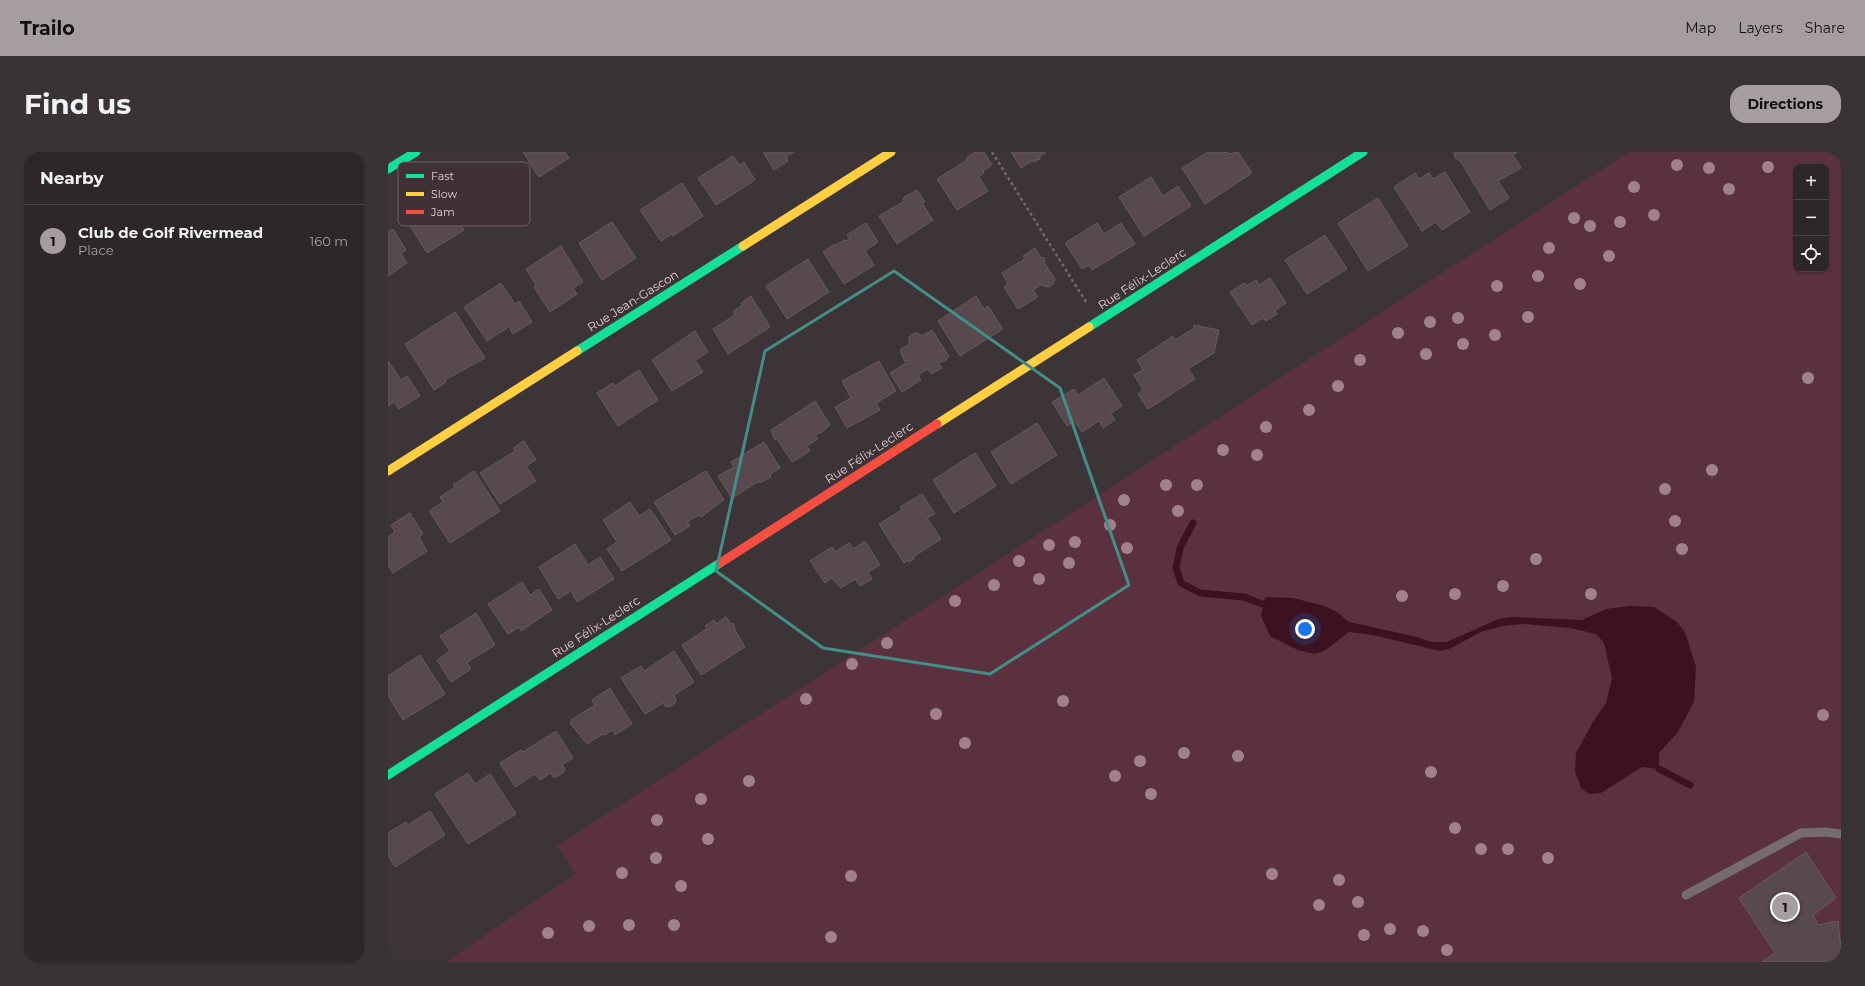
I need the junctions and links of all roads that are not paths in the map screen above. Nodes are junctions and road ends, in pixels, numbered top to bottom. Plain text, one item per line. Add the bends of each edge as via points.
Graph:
1 (416, 152) edge
2 (891, 152) edge
3 (1363, 152) edge
4 (400, 162) edge
5 (398, 164) edge
6 (388, 170) edge
7 (388, 471) edge
8 (388, 774) edge
9 (1841, 834) edge
10 (1686, 896) dead end

1 - 4 street
2 - 7 street, Rue Jean-Gascon
3 - 8 street, Rue Félix-Leclerc
5 - 6 street
9 - 10 lane via 1801,833

